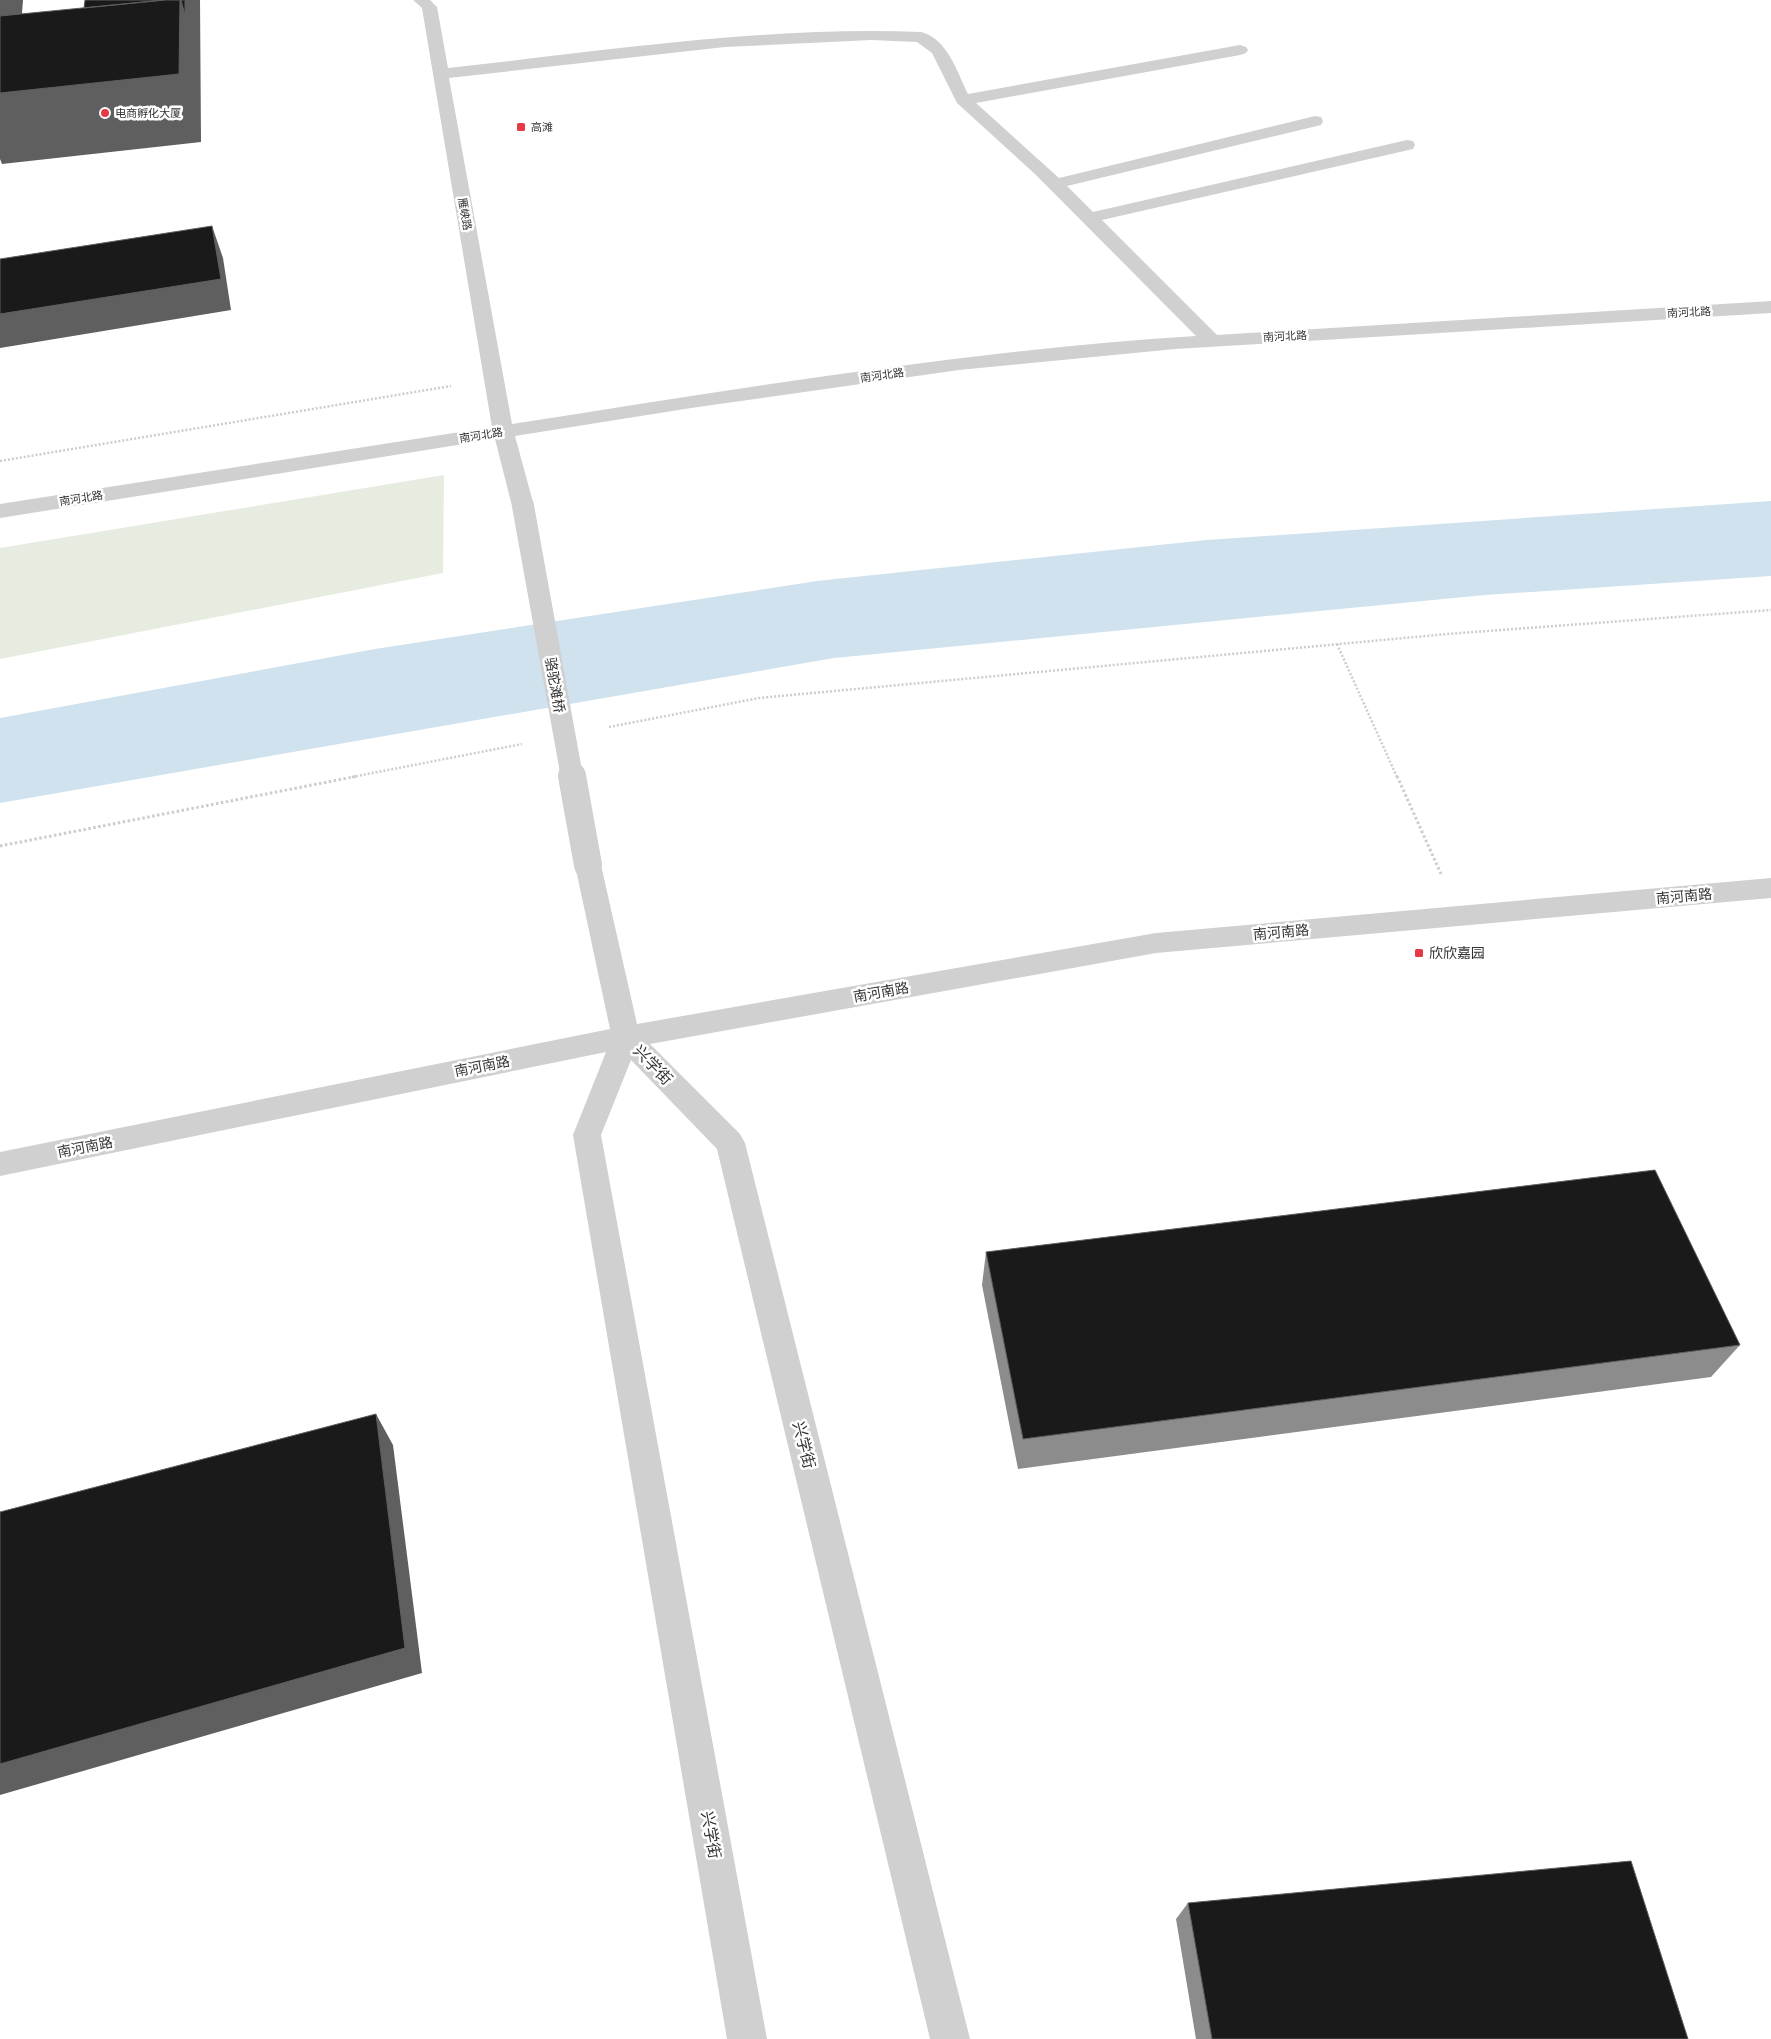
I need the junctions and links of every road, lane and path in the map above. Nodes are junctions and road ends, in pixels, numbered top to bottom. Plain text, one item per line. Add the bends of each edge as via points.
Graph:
1 (421, 0) edge
2 (1240, 50) dead end
3 (440, 74) junction
4 (963, 100) junction
5 (1315, 121) dead end
6 (1407, 145) dead end
7 (1055, 184) junction
8 (1089, 218) junction
9 (1771, 307) edge
10 (1212, 341) junction
11 (493, 379) junction
12 (503, 431) junction
13 (0, 461) edge
14 (0, 511) edge
15 (1771, 610) edge
16 (1337, 644) junction
17 (604, 728) dead end
18 (526, 744) dead end
19 (0, 846) edge
20 (1771, 888) edge
21 (1460, 916) junction
22 (626, 1038) junction
23 (0, 1164) edge
24 (747, 2039) edge
25 (950, 2039) edge

1 - 3 street, 雁峡路 via 429,6
2 - 4 street
3 - 4 street via 724,42 871,35 921,37 939,51
3 - 11 street, 雁峡路
4 - 7 street
5 - 7 street
6 - 8 street
7 - 8 street
8 - 10 street
9 - 10 street, 南河北路
10 - 12 street, 南河北路 via 959,364
11 - 12 street, 雁峡路
11 - 13 path
12 - 14 street, 南河北路
12 - 22 street, 骆驼滩桥, bridge via 522,506 588,865
15 - 16 path
16 - 17 path via 759,698
16 - 21 path
18 - 19 path
20 - 21 street, 南河南路
21 - 22 street, 南河南路 via 1156,943
22 - 23 street, 南河南路
22 - 24 street, 兴学街 via 586,1135
22 - 25 street, 兴学街 via 730,1143

